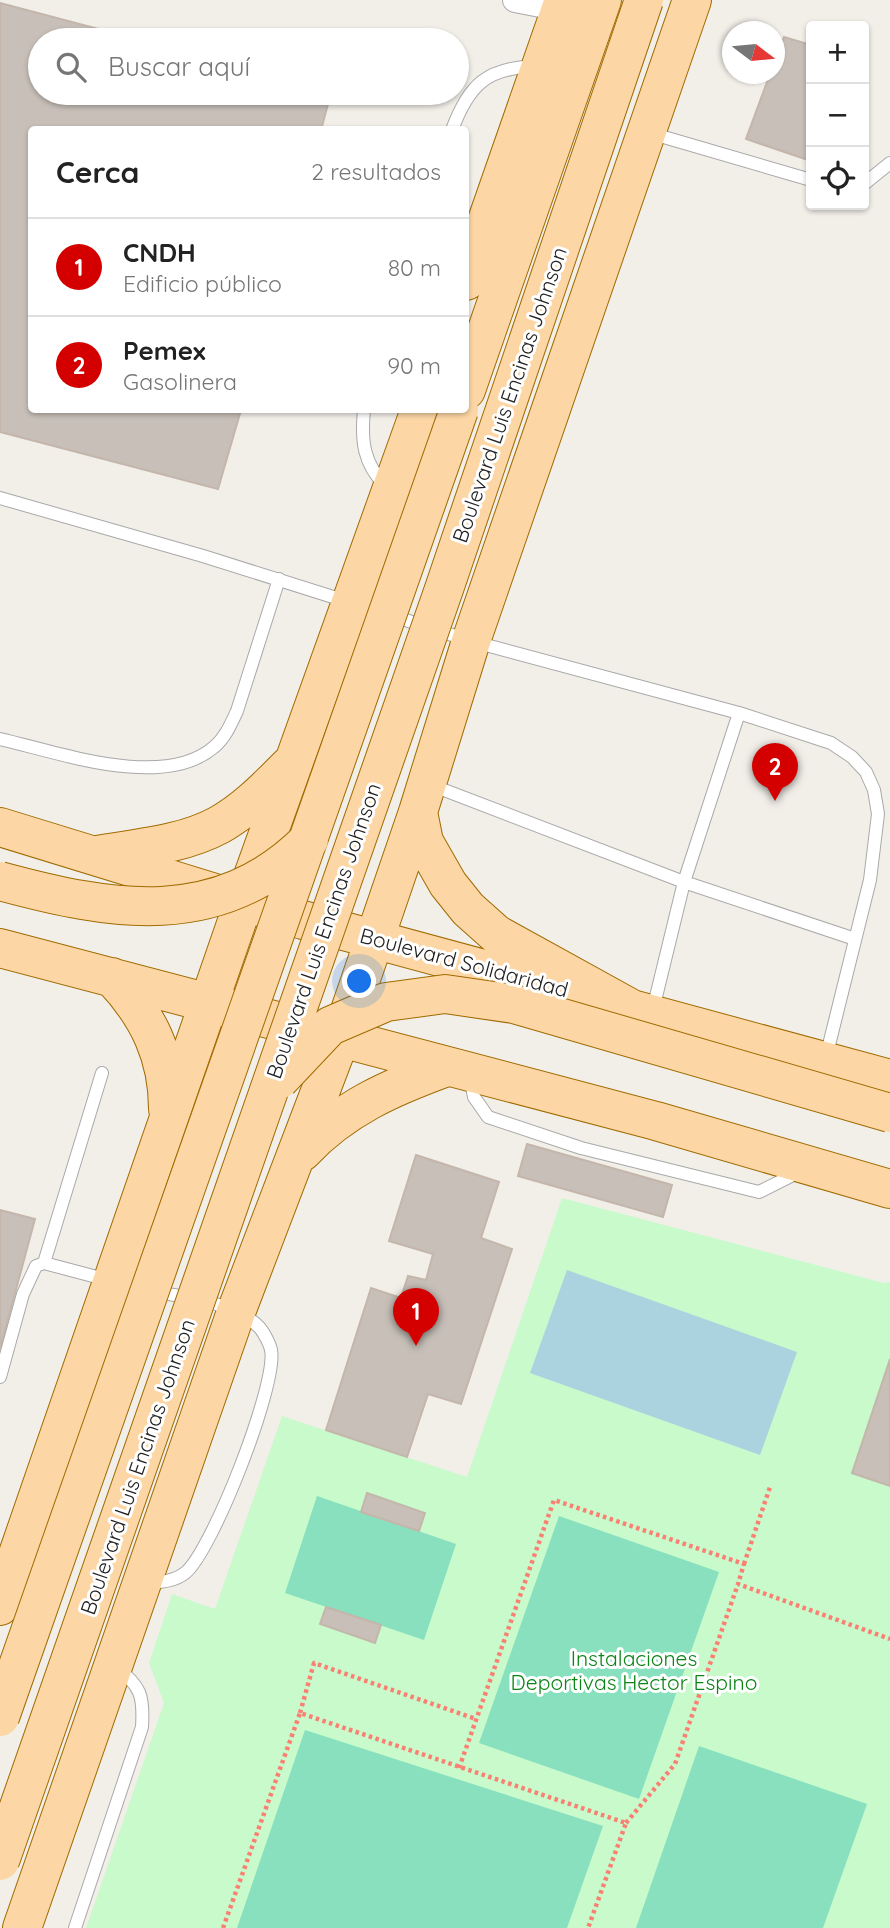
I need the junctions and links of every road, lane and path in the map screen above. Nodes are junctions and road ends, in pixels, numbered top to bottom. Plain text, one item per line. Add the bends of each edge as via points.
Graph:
1 (515, 0) edge
2 (602, 0) edge
3 (644, 0) edge
4 (692, 0) edge
5 (563, 5) edge
6 (540, 66) junction
7 (469, 99) edge
8 (466, 105) edge
9 (454, 126) edge
10 (646, 132) junction
11 (890, 163) edge
12 (806, 179) edge
13 (869, 180) edge
14 (469, 272) edge
15 (469, 381) edge
16 (365, 413) edge
17 (419, 413) edge
18 (457, 413) edge
19 (392, 491) junction
20 (0, 499) edge
21 (278, 579) junction
22 (444, 589) junction
23 (366, 608) junction
24 (471, 641) junction
25 (739, 713) junction
26 (0, 738) edge
27 (297, 759) junction
28 (421, 797) junction
29 (0, 827) edge
30 (88, 856) junction
31 (0, 881) edge
32 (684, 881) junction
33 (244, 901) junction
34 (855, 939) junction
35 (374, 940) junction
36 (0, 948) edge
37 (112, 977) junction
38 (210, 1002) junction
39 (641, 1011) junction
40 (341, 1037) junction
41 (825, 1061) junction
42 (458, 1070) junction
43 (102, 1073) dead end
44 (890, 1079) edge
45 (890, 1113) edge
46 (168, 1121) junction
47 (293, 1161) junction
48 (890, 1189) edge
49 (44, 1263) junction
50 (123, 1284) junction
51 (236, 1312) junction
52 (137, 1326) junction
53 (0, 1377) edge
54 (770, 1487) dead end
55 (744, 1564) junction
56 (142, 1583) junction
57 (738, 1584) junction
58 (0, 1606) edge
59 (890, 1639) edge
60 (114, 1664) junction
61 (300, 1713) junction
62 (0, 1717) edge
63 (476, 1720) junction
64 (460, 1768) junction
65 (626, 1823) junction
66 (0, 1861) edge
67 (22, 1928) edge
68 (75, 1928) edge
69 (223, 1928) edge
70 (587, 1928) edge

1 - 5 street
2 - 15 main road, Boulevard Luis Encinas Johnson
3 - 22 main road, Boulevard Luis Encinas Johnson, bridge
4 - 10 main road
5 - 6 main road
6 - 7 lane via 507,69 478,82
6 - 14 main road
8 - 9 lane
10 - 12 lane
10 - 24 main road
11 - 13 lane
16 - 19 lane via 363,446 369,465
17 - 19 main road
18 - 52 main road, Boulevard Luis Encinas Johnson, bridge
19 - 23 main road
20 - 21 lane
21 - 23 lane
21 - 26 lane via 237,711 213,748 190,761 131,768
22 - 31 main road, bridge via 362,764 329,820 296,853 252,882 203,901 146,908 76,901
22 - 66 main road, Boulevard Luis Encinas Johnson, bridge
23 - 24 lane
23 - 27 main road
24 - 25 lane
24 - 28 main road
25 - 32 lane
25 - 34 lane via 831,743 866,772 878,814
27 - 30 main road via 219,825 169,842
27 - 33 main road
28 - 32 lane
28 - 35 main road
28 - 39 main road via 424,842 468,909 496,934
29 - 30 main road, Boulevard Solidaridad
30 - 33 main road, Boulevard Solidaridad
32 - 34 lane
32 - 39 lane
33 - 35 main road, Boulevard Solidaridad
33 - 38 main road
34 - 41 lane
35 - 39 main road, Boulevard Solidaridad
35 - 40 main road
36 - 37 main road
37 - 38 main road
37 - 46 main road via 134,1000 151,1028 168,1089
38 - 40 main road
38 - 46 main road
39 - 41 main road, Boulevard Solidaridad
40 - 42 main road
40 - 47 main road
41 - 44 main road, Boulevard Solidaridad
42 - 47 main road via 372,1097 340,1116
42 - 48 main road
43 - 49 lane
45 - 52 main road, bridge via 514,1004 445,994 386,1002 330,1026 286,1070 245,1134 183,1254
46 - 50 main road
47 - 51 main road
49 - 50 lane
49 - 53 lane via 30,1274
50 - 51 lane
50 - 58 main road
51 - 56 main road
51 - 56 lane via 259,1327 271,1350 269,1377 247,1445 227,1501 196,1561 184,1574
52 - 62 main road, Boulevard Luis Encinas Johnson, bridge
54 - 55 path
55 - 57 path
55 - 63 path via 554,1500
56 - 60 main road
57 - 59 path
57 - 65 path via 675,1764
60 - 67 main road
60 - 68 lane via 134,1681 144,1703 142,1727
61 - 63 path via 314,1663
61 - 64 path
61 - 69 path
63 - 64 path
64 - 65 path
65 - 70 path

